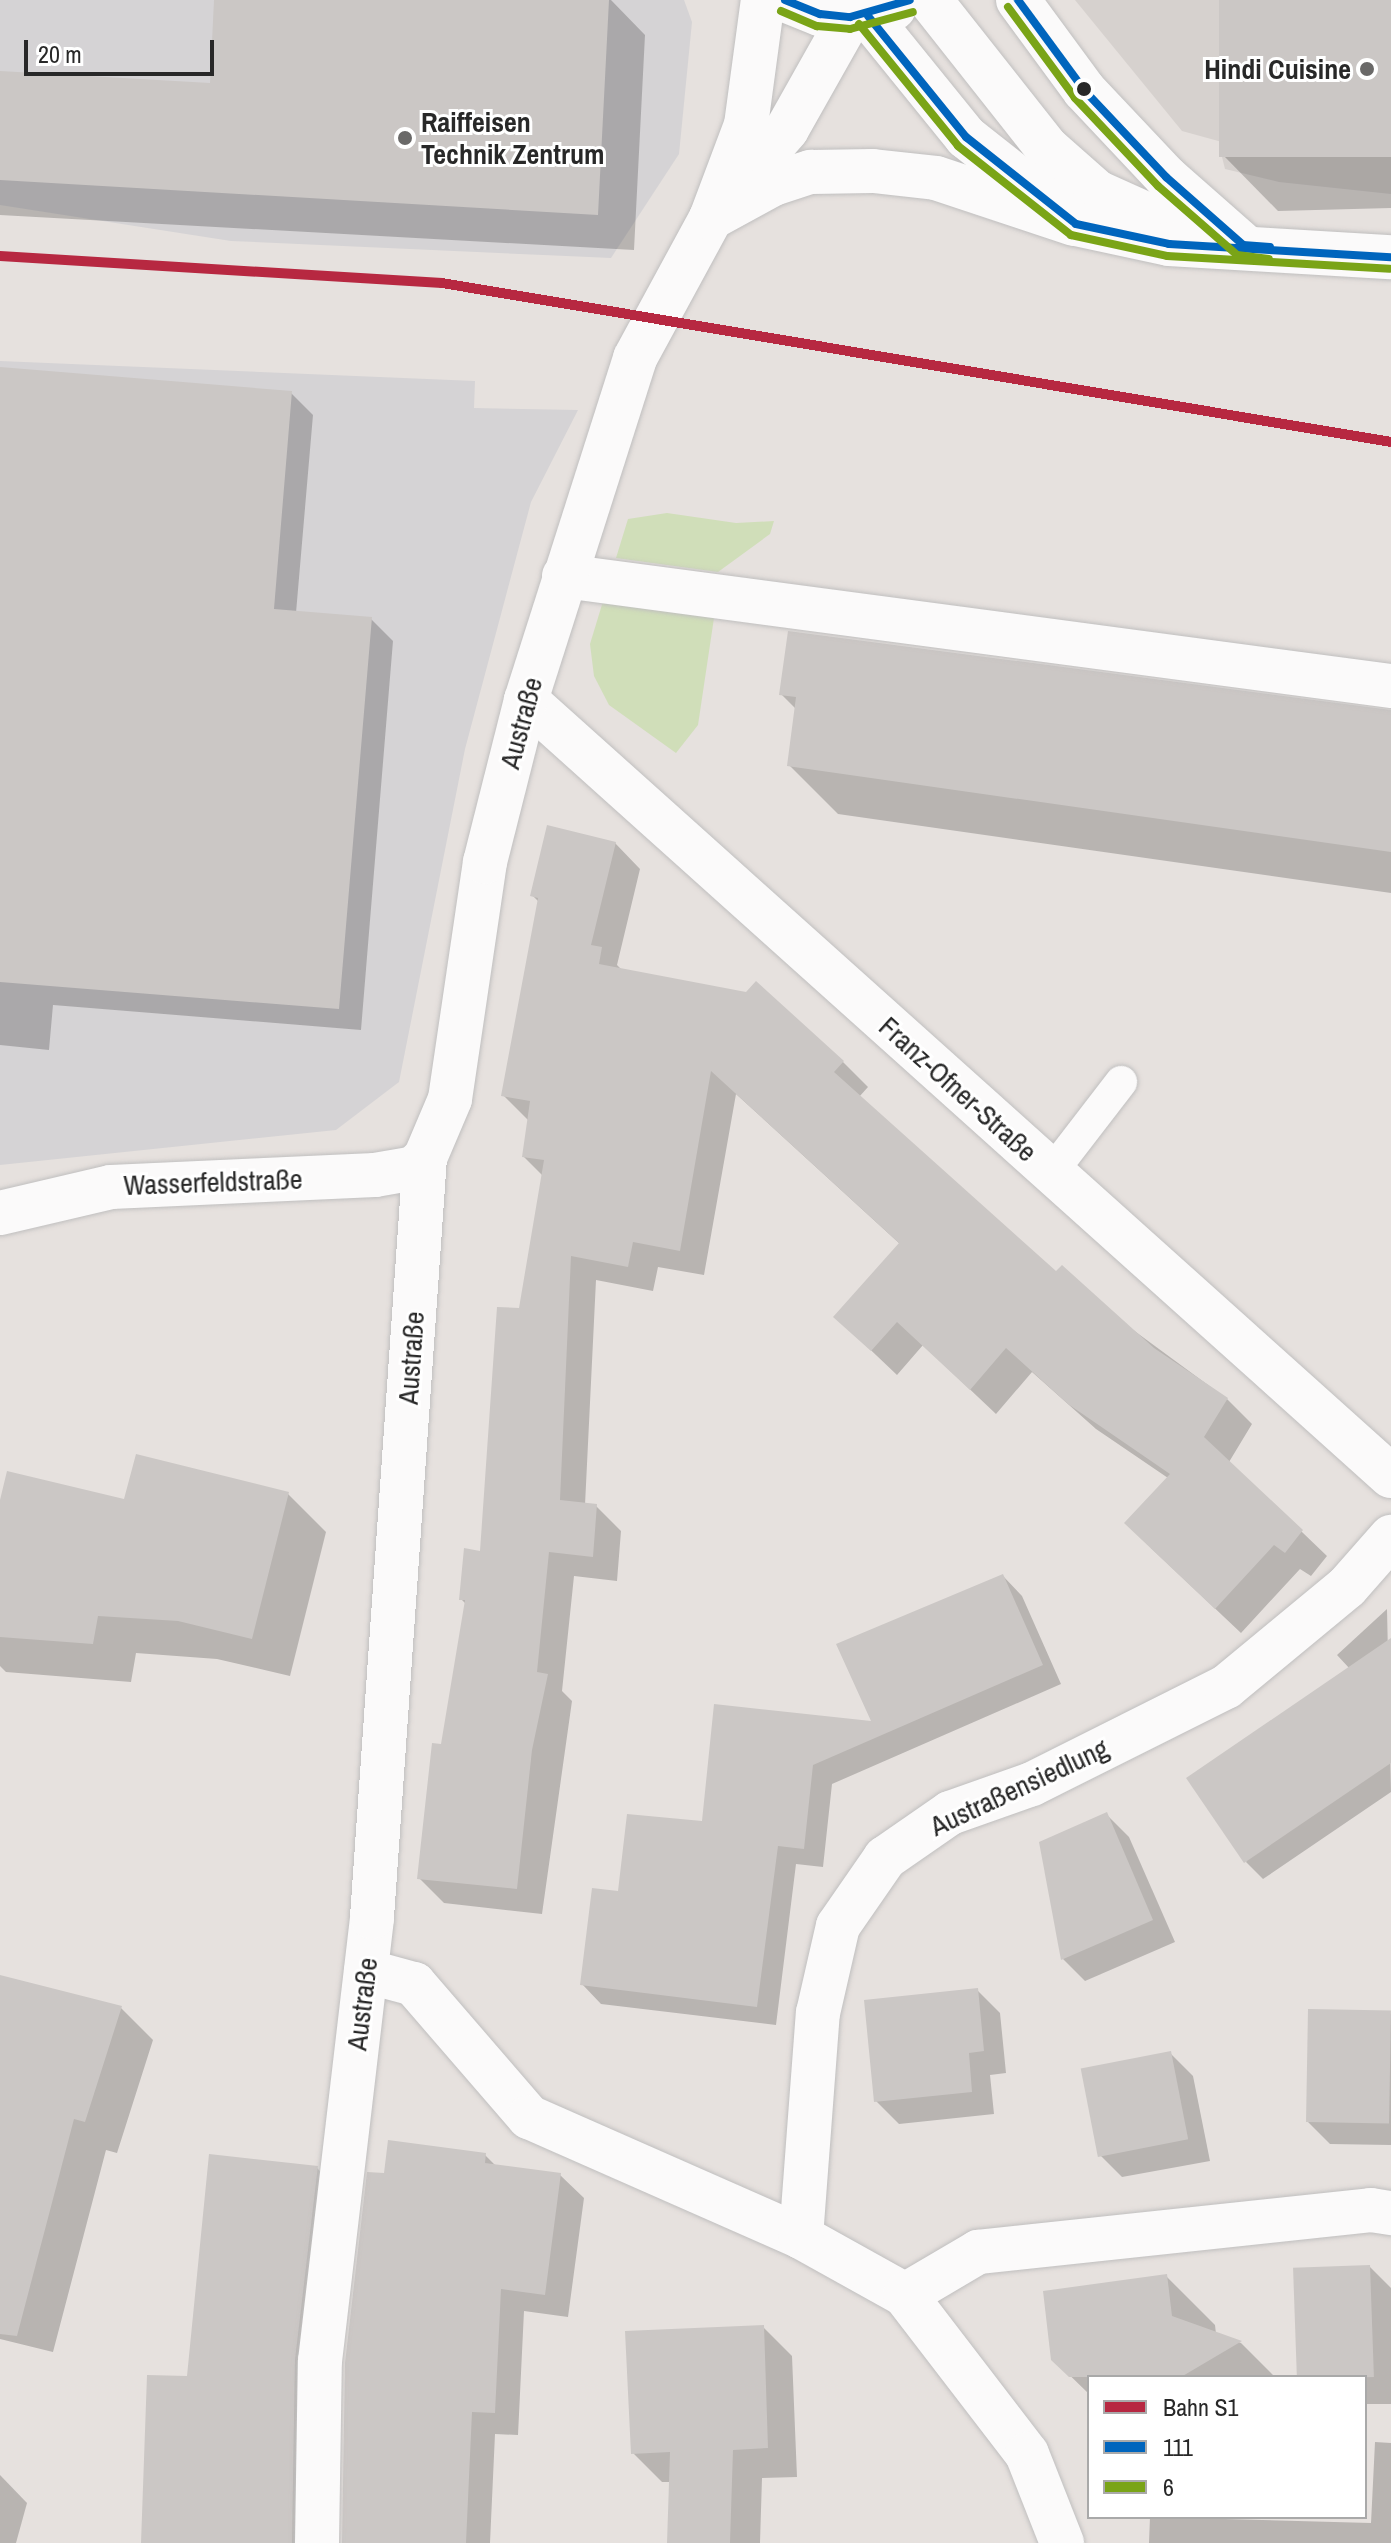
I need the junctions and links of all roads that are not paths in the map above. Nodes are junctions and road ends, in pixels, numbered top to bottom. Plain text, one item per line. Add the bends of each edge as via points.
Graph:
1 (763, 0) edge
2 (785, 0) edge
3 (910, 0) edge
4 (930, 0) edge
5 (1018, 0) edge
6 (859, 17) junction
7 (711, 218) junction
8 (1076, 224) junction
9 (1243, 245) junction
10 (1391, 257) edge
11 (564, 576) junction
12 (1391, 686) edge
13 (526, 700) junction
14 (1121, 1082) dead end
15 (425, 1158) junction
16 (1051, 1173) junction
17 (0, 1213) edge
18 (1391, 1476) edge
19 (1391, 1537) edge
20 (366, 1971) junction
21 (1391, 2213) edge
22 (801, 2237) junction
23 (905, 2295) junction
24 (317, 2543) edge
25 (1062, 2543) edge

1 - 7 street, Austraße via 746,125
2 - 6 street via 820,14
3 - 6 street
4 - 9 street via 1046,147 1097,192 1146,218
5 - 9 street via 1084,90 1166,177
6 - 7 street, Austraße via 787,129
6 - 8 street via 966,137
7 - 8 street via 773,184 811,172 873,171 936,178
7 - 11 street, Austraße via 635,358
8 - 9 street via 1169,244
9 - 10 street
11 - 12 street
11 - 13 street, Austraße
13 - 15 street, Austraße via 485,862 450,1099
13 - 16 street, Franz-Ofner-Straße
14 - 16 lane
15 - 17 street, Wasserfeldstraße via 414,1168 375,1175 111,1187
15 - 20 street, Austraße
16 - 18 street, Franz-Ofner-Straße
19 - 22 street, Austraßensiedlung via 1347,1587 1226,1687 1032,1784 950,1813 885,1858 838,1926 818,2013
20 - 22 street via 414,1984 529,2117
20 - 24 street, Austraße via 320,2361
21 - 23 street via 1371,2210 978,2252
22 - 23 street
23 - 25 street via 1027,2454

